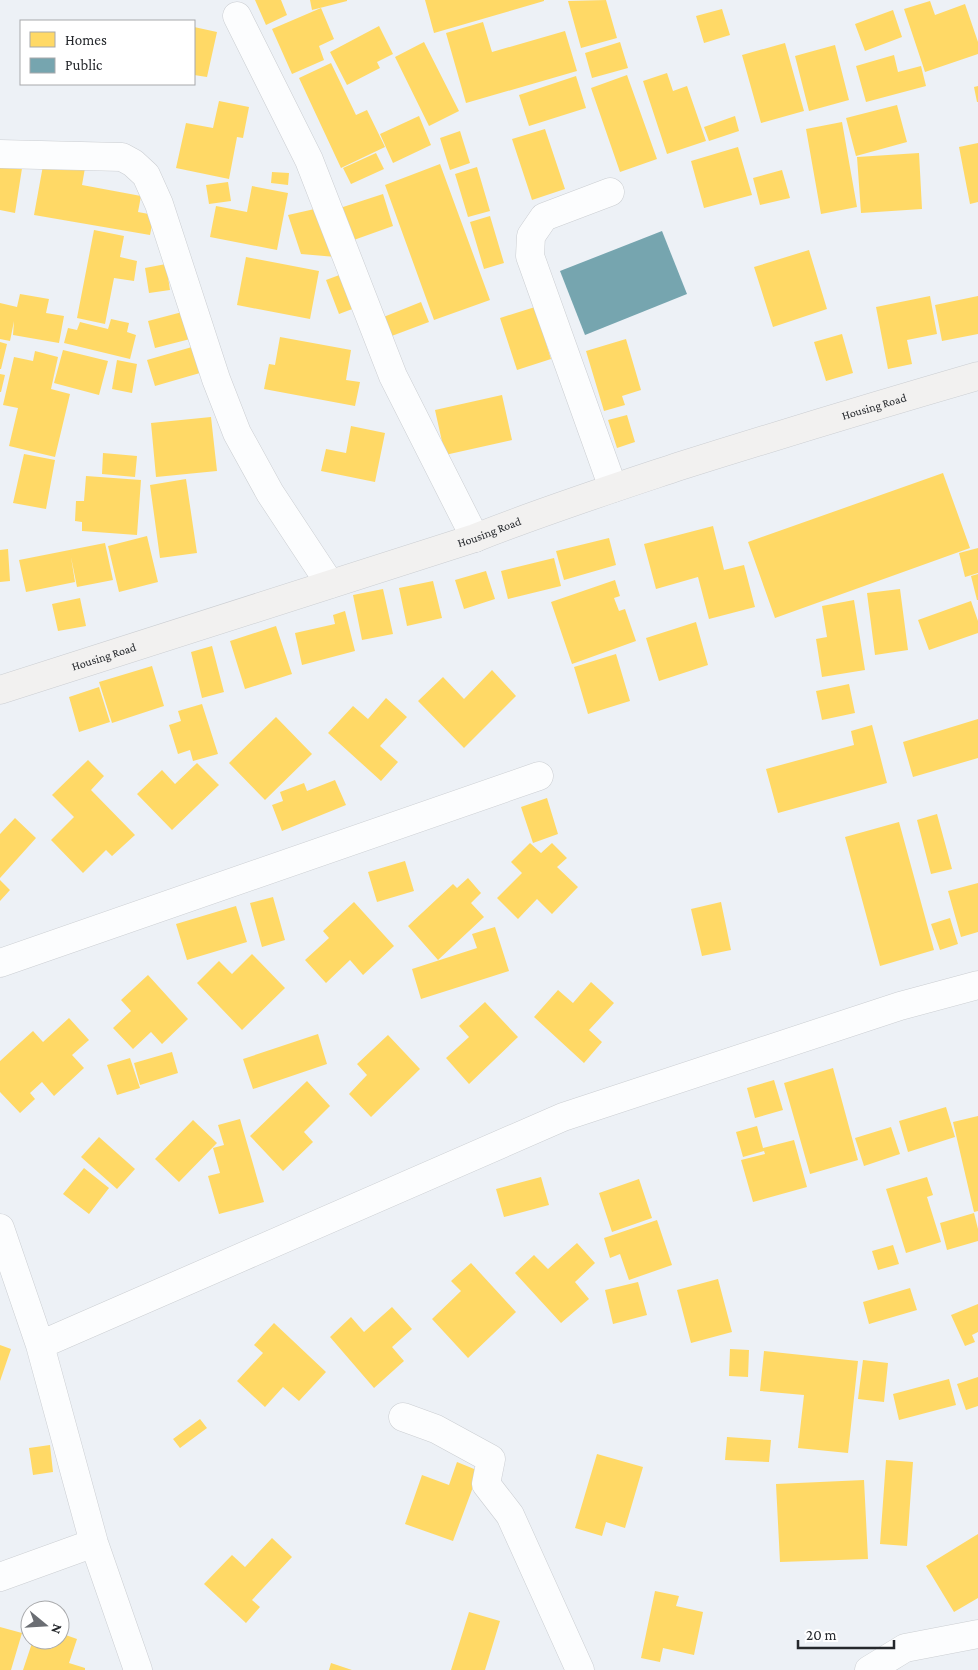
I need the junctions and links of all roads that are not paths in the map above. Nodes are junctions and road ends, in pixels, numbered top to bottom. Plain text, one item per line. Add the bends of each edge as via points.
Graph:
1 (238, 16) dead end
2 (0, 154) edge
3 (610, 192) dead end
4 (978, 376) edge
5 (614, 488) junction
6 (476, 538) junction
7 (330, 584) junction
8 (0, 690) edge
9 (539, 776) dead end
10 (0, 963) edge
11 (978, 985) edge
12 (0, 1228) edge
13 (40, 1345) junction
14 (403, 1417) dead end
15 (94, 1543) junction
16 (0, 1577) edge
17 (978, 1634) edge
18 (138, 1670) edge
19 (580, 1670) edge
20 (869, 1670) edge

1 - 6 street via 309,160 392,376
2 - 7 street via 122,157 133,162 146,175 159,204 237,433 270,493
3 - 5 street via 544,217 531,236 530,256
4 - 5 street, Housing Road via 789,431
5 - 6 street, Housing Road
6 - 7 street, Housing Road
7 - 8 street, Housing Road
9 - 10 street
11 - 13 street via 900,1006 563,1117
12 - 13 street
13 - 15 street
14 - 19 street via 491,1459 486,1484 510,1516
15 - 16 street
15 - 18 street
17 - 20 street via 905,1648

